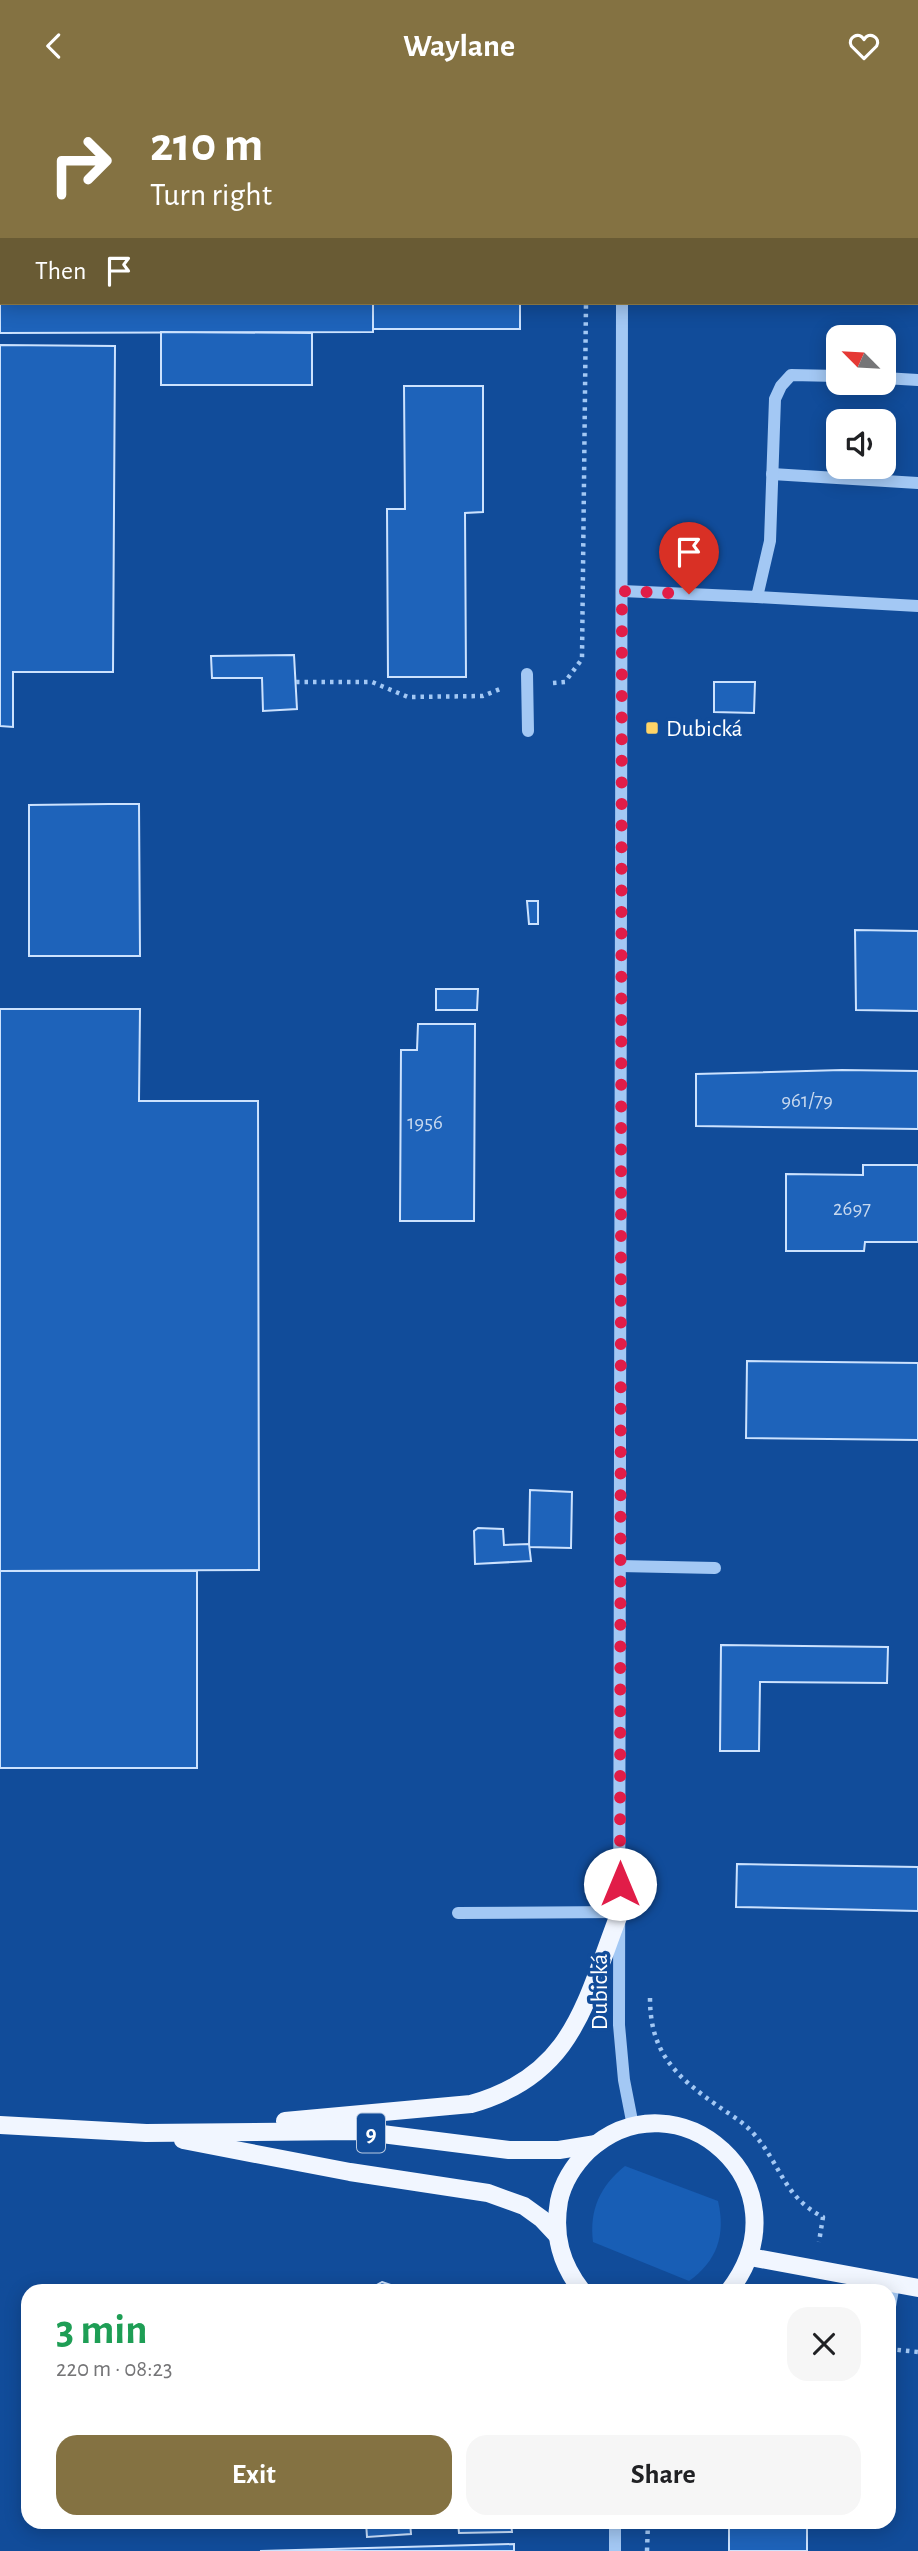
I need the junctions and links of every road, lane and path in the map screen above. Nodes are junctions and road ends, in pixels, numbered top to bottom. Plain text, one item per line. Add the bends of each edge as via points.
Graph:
1 (586, 305) edge
2 (622, 305) edge
3 (826, 376) edge
4 (896, 379) edge
5 (918, 380) edge
6 (772, 474) junction
7 (918, 482) edge
8 (622, 591) junction
9 (757, 597) junction
10 (918, 606) edge
11 (527, 679) junction
12 (296, 682) dead end
13 (528, 731) dead end
14 (620, 1566) junction
15 (715, 1568) dead end
16 (620, 1912) junction
17 (458, 1913) dead end
18 (650, 1995) dead end
19 (0, 2125) edge
20 (633, 2126) junction
21 (145, 2133) junction
22 (596, 2144) junction
23 (557, 2235) junction
24 (750, 2257) junction
25 (815, 2269) junction
26 (577, 2284) edge
27 (734, 2284) edge
28 (894, 2284) edge
29 (896, 2284) edge
30 (918, 2288) edge
31 (896, 2350) edge
32 (918, 2352) edge
33 (615, 2529) edge
34 (648, 2529) edge
35 (615, 2551) edge
36 (647, 2551) edge

1 - 11 path via 582,659 565,682
2 - 8 street, Dubická
3 - 6 street via 791,375 780,386 775,398
4 - 5 street
6 - 7 street
6 - 9 street via 770,541
8 - 9 street
8 - 14 street, Dubická
9 - 10 street
11 - 12 path via 483,696 408,697 372,682
11 - 13 street
14 - 15 street
14 - 16 street, Dubická
16 - 17 street
16 - 20 street, Dubická via 619,2025
16 - 21 main road via 573,2031 556,2054 516,2088 471,2104
18 - 25 path via 650,2023 677,2074 751,2130 796,2199 823,2217
19 - 21 main road, 9
20 - 22 main road, 9
20 - 24 main road, 9 via 676,2126 696,2132 730,2157 751,2194 755,2225
21 - 22 main road, 9 via 358,2131 509,2150
21 - 23 main road, 9 via 488,2193 524,2206
22 - 23 main road, 9 via 568,2175 557,2215
23 - 26 main road, 9 via 561,2257
24 - 25 main road
24 - 27 main road, 9
25 - 28 main road
29 - 30 main road
31 - 32 path
33 - 35 street
34 - 36 path

